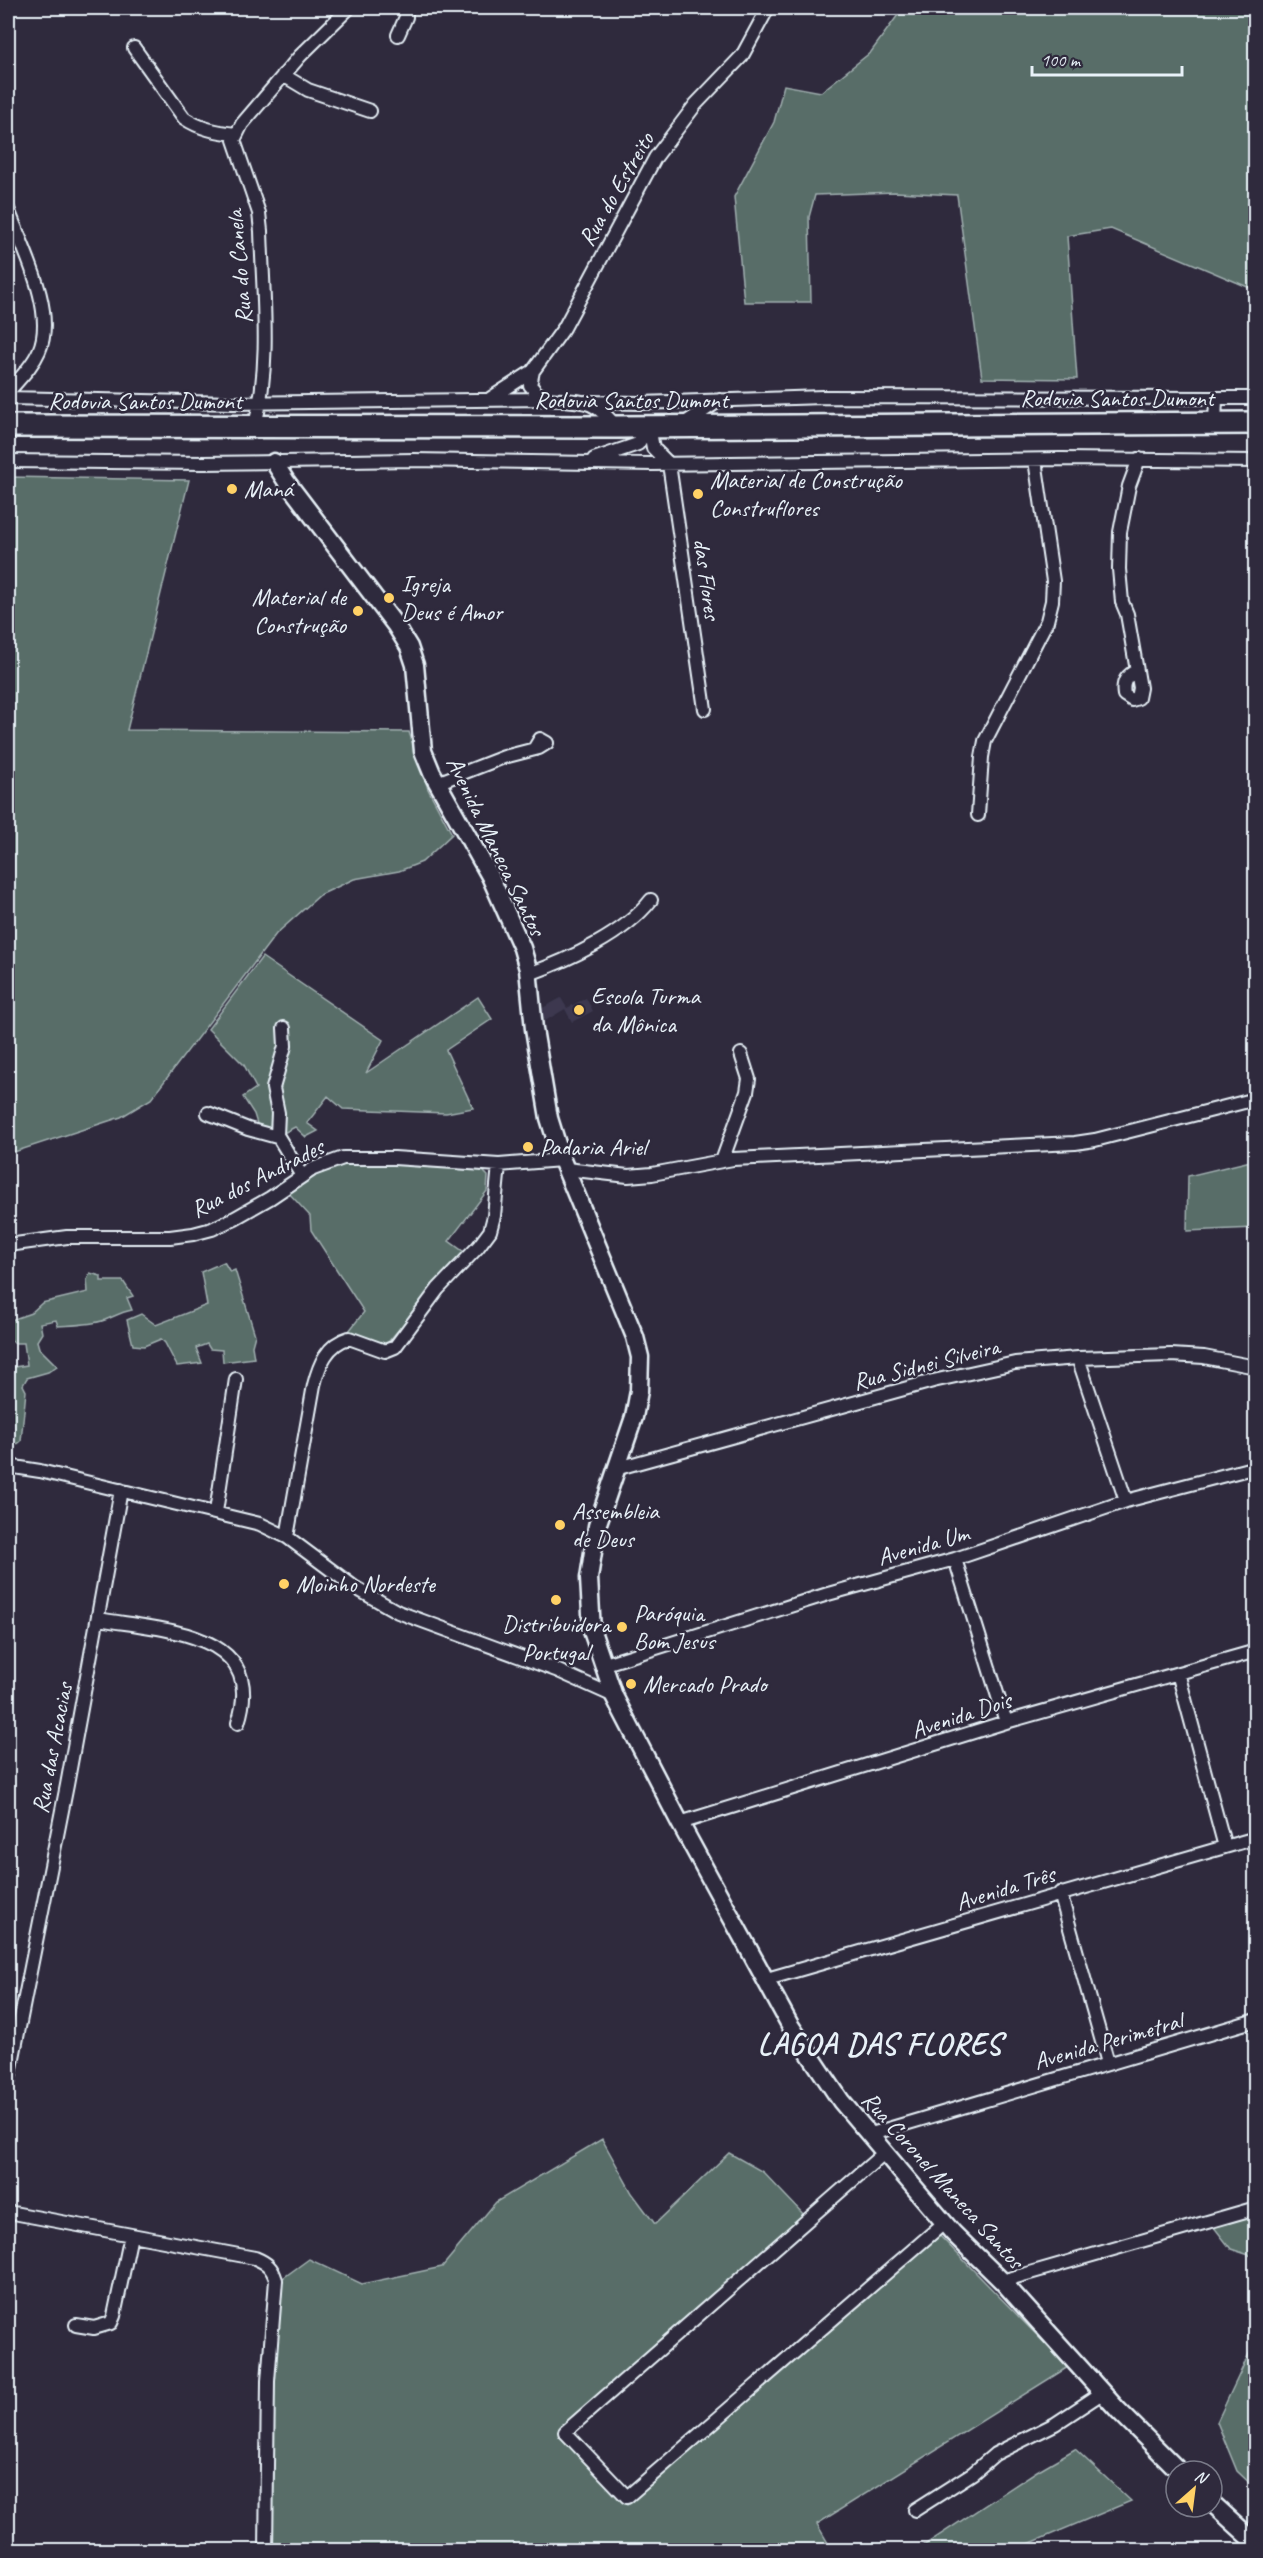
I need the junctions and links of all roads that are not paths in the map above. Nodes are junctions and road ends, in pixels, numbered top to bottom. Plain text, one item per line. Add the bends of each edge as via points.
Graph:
1 (349, 8) edge
2 (406, 8) edge
3 (768, 8) edge
4 (398, 35) dead end
5 (134, 48) dead end
6 (283, 75) junction
7 (370, 111) dead end
8 (236, 134) junction
9 (8, 209) edge
10 (533, 371) junction
11 (8, 392) edge
12 (8, 398) edge
13 (1216, 398) junction
14 (1256, 398) edge
15 (490, 399) junction
16 (547, 399) junction
17 (720, 400) junction
18 (261, 402) junction
19 (585, 402) junction
20 (353, 403) junction
21 (1256, 423) edge
22 (1215, 424) junction
23 (8, 426) edge
24 (255, 426) junction
25 (339, 426) junction
26 (649, 426) junction
27 (681, 426) junction
28 (616, 427) junction
29 (1138, 459) junction
30 (1035, 460) junction
31 (1256, 460) edge
32 (8, 461) edge
33 (274, 462) junction
34 (585, 463) junction
35 (669, 464) junction
36 (1136, 671) dead end
37 (705, 709) dead end
38 (534, 749) dead end
39 (437, 783) junction
40 (978, 815) dead end
41 (651, 900) dead end
42 (529, 974) junction
43 (284, 1028) dead end
44 (741, 1054) dead end
45 (1256, 1099) edge
46 (208, 1113) dead end
47 (277, 1137) junction
48 (722, 1161) junction
49 (564, 1164) junction
50 (499, 1165) junction
51 (302, 1176) junction
52 (8, 1245) edge
53 (1078, 1358) junction
54 (1256, 1366) edge
55 (236, 1379) dead end
56 (8, 1466) edge
57 (1256, 1467) edge
58 (615, 1469) junction
59 (121, 1490) junction
60 (1126, 1501) junction
61 (216, 1512) junction
62 (287, 1537) junction
63 (955, 1558) junction
64 (98, 1619) junction
65 (1256, 1651) edge
66 (602, 1665) junction
67 (1178, 1673) junction
68 (614, 1696) junction
69 (1006, 1722) junction
70 (238, 1724) dead end
71 (680, 1823) junction
72 (1256, 1838) edge
73 (1225, 1847) junction
74 (1060, 1893) junction
75 (767, 1979) junction
76 (1256, 2020) edge
77 (1108, 2063) junction
78 (8, 2083) edge
79 (868, 2135) junction
80 (884, 2153) junction
81 (1256, 2208) edge
82 (8, 2212) edge
83 (944, 2223) junction
84 (131, 2235) junction
85 (1002, 2281) junction
86 (76, 2325) dead end
87 (1102, 2393) junction
88 (1167, 2459) edge
89 (915, 2510) dead end
90 (1224, 2514) edge
91 (1256, 2543) edge
92 (266, 2550) edge

1 - 6 street
2 - 4 street
3 - 10 street, Rua do Estreito via 742,56 696,104 655,158 564,328
5 - 8 street via 184,118 194,125
6 - 7 street via 308,90
6 - 8 street
8 - 18 street, Rua do Canela via 234,140 259,213 261,231 266,342
9 - 11 street via 35,279 43,310 43,332 39,351
10 - 15 street
10 - 16 street via 530,385
12 - 18 street
13 - 14 street
13 - 17 street
13 - 22 street
15 - 16 street
15 - 20 street
16 - 19 street
17 - 19 street
17 - 27 street
18 - 20 street
18 - 24 street, Rua do Canela
19 - 28 street via 602,410
20 - 25 street
21 - 22 highway, Rodovia Santos Dumont
22 - 27 highway, Rodovia Santos Dumont
23 - 24 highway, Rodovia Santos Dumont
24 - 25 highway, Rodovia Santos Dumont
25 - 28 highway, Rodovia Santos Dumont
26 - 27 highway, Rodovia Santos Dumont
26 - 28 highway, Rodovia Santos Dumont
26 - 34 street via 638,444
26 - 35 street, das Flores via 653,448
29 - 30 street
29 - 31 street
29 - 36 street via 1128,486 1119,554 1122,602
30 - 35 street
30 - 40 street via 1053,581 1052,601 1047,621 985,741
32 - 33 street
33 - 34 street
33 - 39 street, Avenida Maneca Santos via 409,648 415,665 423,751
34 - 35 street
35 - 37 street, das Flores
38 - 39 street
39 - 42 street, Avenida Maneca Santos via 505,907
41 - 42 street via 628,924 571,957
42 - 49 street, Avenida Maneca Santos via 549,1118
43 - 47 street via 285,1046 273,1088
44 - 48 street via 749,1079 747,1092
45 - 48 street, Rua dos Andrades via 1075,1143
46 - 47 street
47 - 51 street
48 - 49 street, Rua dos Andrades via 628,1176
49 - 50 street, Rua dos Andrades
49 - 58 street, Avenida Maneca Santos via 632,1327 640,1357 634,1417
50 - 51 street, Rua dos Andrades via 358,1157 329,1162
50 - 62 street via 490,1231 438,1289 395,1347 385,1351 349,1338 334,1346 322,1361 314,1385
51 - 52 street, Rua dos Andrades via 235,1218 193,1234 66,1237
53 - 54 street, Rua Sidnei Silveira via 1182,1356
53 - 58 street, Rua Sidnei Silveira via 1015,1363 933,1381
53 - 60 street
55 - 61 street
56 - 59 street
57 - 60 street, Avenida Um
58 - 66 street, Avenida Maneca Santos via 597,1526 589,1578 592,1631
59 - 61 street
59 - 64 street, Rua das Acacias
60 - 63 street, Avenida Um
61 - 62 street via 260,1524
62 - 68 street via 354,1587 398,1612 556,1670
63 - 66 street, Avenida Um
63 - 69 street
64 - 70 street via 188,1635 214,1644 225,1653 241,1680 244,1701
64 - 78 street, Rua das Acacias
65 - 67 street, Avenida Dois
66 - 68 street, Rua Coronel Maneca Santos
67 - 69 street, Avenida Dois
67 - 73 street
68 - 71 street, Rua Coronel Maneca Santos
69 - 71 street, Avenida Dois
71 - 75 street, Rua Coronel Maneca Santos
72 - 73 street, Avenida Três
73 - 74 street, Avenida Três
74 - 75 street, Avenida Três
74 - 77 street
75 - 79 street, Rua Coronel Maneca Santos via 805,2050
76 - 77 street, Avenida Perimetral
77 - 79 street, Avenida Perimetral
79 - 80 street, Rua Coronel Maneca Santos
80 - 83 street, Rua Coronel Maneca Santos
80 - 83 street via 565,2432 627,2497
81 - 85 street
82 - 84 street
83 - 85 street, Rua Coronel Maneca Santos
84 - 86 street via 111,2323 94,2328
84 - 92 street via 255,2258 267,2262 273,2270 276,2280 268,2381
85 - 87 street, Rua Coronel Maneca Santos
87 - 88 street, Rua Coronel Maneca Santos
87 - 89 street via 1055,2424 995,2454
90 - 91 street

